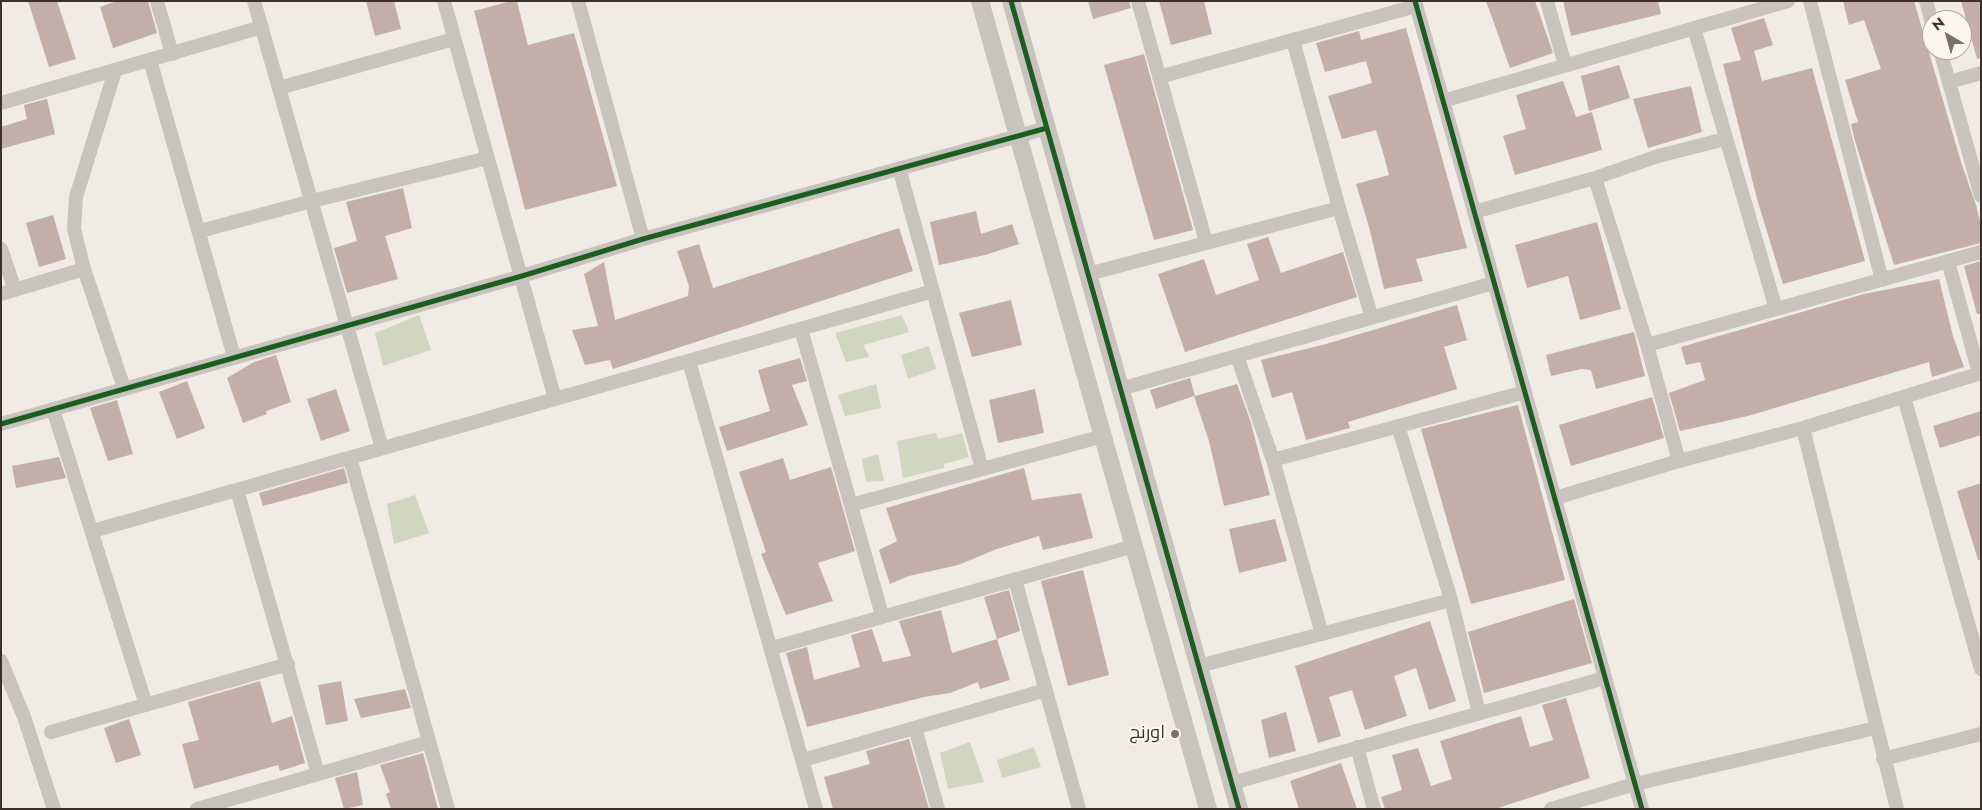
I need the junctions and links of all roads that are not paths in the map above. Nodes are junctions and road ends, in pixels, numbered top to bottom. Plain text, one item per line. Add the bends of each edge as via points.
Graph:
1 (157, 1) edge
2 (254, 1) edge
3 (444, 1) edge
4 (578, 1) edge
5 (980, 1) edge
6 (1011, 1) edge
7 (1138, 1) edge
8 (1547, 1) edge
9 (1788, 1) edge
10 (1810, 1) edge
11 (1415, 4) edge
12 (262, 27) junction
13 (1694, 28) junction
14 (454, 38) junction
15 (1293, 40) junction
16 (172, 54) junction
17 (150, 60) junction
18 (1943, 60) edge
19 (1565, 65) junction
20 (115, 71) junction
21 (1981, 73) edge
22 (1159, 77) junction
23 (1949, 82) junction
24 (279, 88) junction
25 (1443, 101) junction
26 (1, 103) edge
27 (1047, 128) junction
28 (1018, 135) junction
29 (1725, 139) junction
30 (488, 158) junction
31 (899, 168) junction
32 (1595, 178) junction
33 (1981, 196) edge
34 (312, 201) junction
35 (1339, 208) junction
36 (1474, 212) junction
37 (200, 232) junction
38 (644, 239) junction
39 (1206, 242) junction
40 (1, 249) edge
41 (1981, 252) edge
42 (1948, 261) junction
43 (84, 269) junction
44 (1088, 274) junction
45 (522, 276) junction
46 (1882, 280) junction
47 (1494, 283) junction
48 (933, 291) junction
49 (8, 292) edge
50 (1776, 309) junction
51 (1372, 318) junction
52 (346, 325) junction
53 (801, 329) junction
54 (1646, 344) junction
55 (1237, 356) junction
56 (234, 357) junction
57 (689, 360) junction
58 (1980, 373) edge
59 (124, 388) junction
60 (1120, 389) junction
61 (1525, 392) junction
62 (1904, 397) junction
63 (555, 399) junction
64 (53, 409) junction
65 (1, 424) edge
66 (1398, 426) junction
67 (1803, 428) junction
68 (1103, 436) junction
69 (382, 448) junction
70 (350, 458) junction
71 (1273, 460) junction
72 (1679, 461) junction
73 (982, 469) junction
74 (237, 490) junction
75 (1555, 498) junction
76 (851, 505) junction
77 (93, 531) junction
78 (1134, 546) junction
79 (1015, 580) junction
80 (1451, 600) junction
81 (882, 616) junction
82 (1322, 634) junction
83 (1977, 644) edge
84 (772, 648) junction
85 (1, 660) edge
86 (288, 664) junction
87 (1199, 666) junction
88 (1981, 669) edge
89 (1605, 678) junction
90 (1046, 690) junction
91 (146, 705) junction
92 (1480, 713) junction
93 (915, 728) junction
94 (1876, 728) junction
95 (1217, 730) junction
96 (51, 732) dead end
97 (1981, 734) edge
98 (1189, 739) junction
99 (429, 742) junction
100 (1357, 746) junction
101 (1883, 759) junction
102 (802, 760) junction
103 (318, 774) junction
104 (1232, 783) junction
105 (1635, 784) junction
106 (54, 809) edge
107 (197, 809) edge
108 (448, 809) edge
109 (816, 809) edge
110 (938, 809) edge
111 (1079, 809) edge
112 (1208, 809) edge
113 (1239, 809) edge
114 (1374, 809) edge
115 (1551, 809) edge
116 (1642, 809) edge
117 (1896, 809) edge

1 - 16 street
2 - 12 street
3 - 14 street
4 - 38 street
5 - 28 street
6 - 27 street
7 - 22 street
8 - 19 street
9 - 13 street
10 - 46 street
11 - 15 street
11 - 25 street
12 - 16 street
12 - 24 street
13 - 19 street
13 - 29 street
14 - 24 street
14 - 30 street
15 - 22 street
15 - 35 street
16 - 17 street
17 - 20 street
17 - 37 street
18 - 23 street
19 - 25 street
20 - 26 street
20 - 43 street via 73,214
21 - 23 street
22 - 39 street
23 - 33 street
24 - 34 street
25 - 36 street
27 - 28 street
27 - 44 street
28 - 31 street
28 - 68 street
29 - 32 street via 1658,156
29 - 50 street
30 - 34 street
30 - 45 street
31 - 38 street
31 - 48 street
32 - 36 street
32 - 54 street
34 - 37 street
34 - 52 street
35 - 39 street
35 - 51 street
36 - 47 street
37 - 56 street
38 - 45 street
39 - 44 street
40 - 49 street
41 - 42 street
42 - 46 street
42 - 58 street
43 - 49 street
43 - 59 street
44 - 60 street
45 - 52 street
45 - 63 street
46 - 50 street
47 - 51 street
47 - 61 street
48 - 53 street
48 - 73 street
50 - 54 street
51 - 55 street
52 - 56 street
52 - 69 street
53 - 57 street
53 - 76 street
54 - 72 street
55 - 60 street
55 - 71 street
56 - 59 street
57 - 63 street
57 - 84 street
58 - 62 street
59 - 64 street
60 - 87 street
61 - 66 street
61 - 75 street
62 - 67 street
62 - 83 street
63 - 69 street
64 - 65 street
64 - 77 street
66 - 71 street
66 - 80 street
67 - 72 street
67 - 94 street
68 - 73 street
68 - 78 street
69 - 70 street
70 - 74 street
70 - 99 street
71 - 82 street
72 - 75 street
73 - 76 street
74 - 77 street
74 - 86 street
75 - 89 street
76 - 81 street
77 - 91 street
78 - 79 street
78 - 98 street
79 - 81 street
79 - 90 street
80 - 82 street
80 - 92 street
81 - 84 street
82 - 87 street
83 - 88 street
84 - 102 street
85 - 106 street via 24,717
86 - 91 street
86 - 103 street
87 - 95 street
89 - 92 street
89 - 105 street
90 - 93 street
90 - 111 street
91 - 96 street
92 - 100 street
93 - 102 street
93 - 110 street
94 - 101 street
94 - 105 street
95 - 98 street
95 - 104 street
97 - 101 street
98 - 112 street
99 - 103 street
99 - 108 street
100 - 104 street
100 - 114 street
101 - 117 street
102 - 109 street
103 - 107 street
104 - 113 street
105 - 115 street
105 - 116 street

